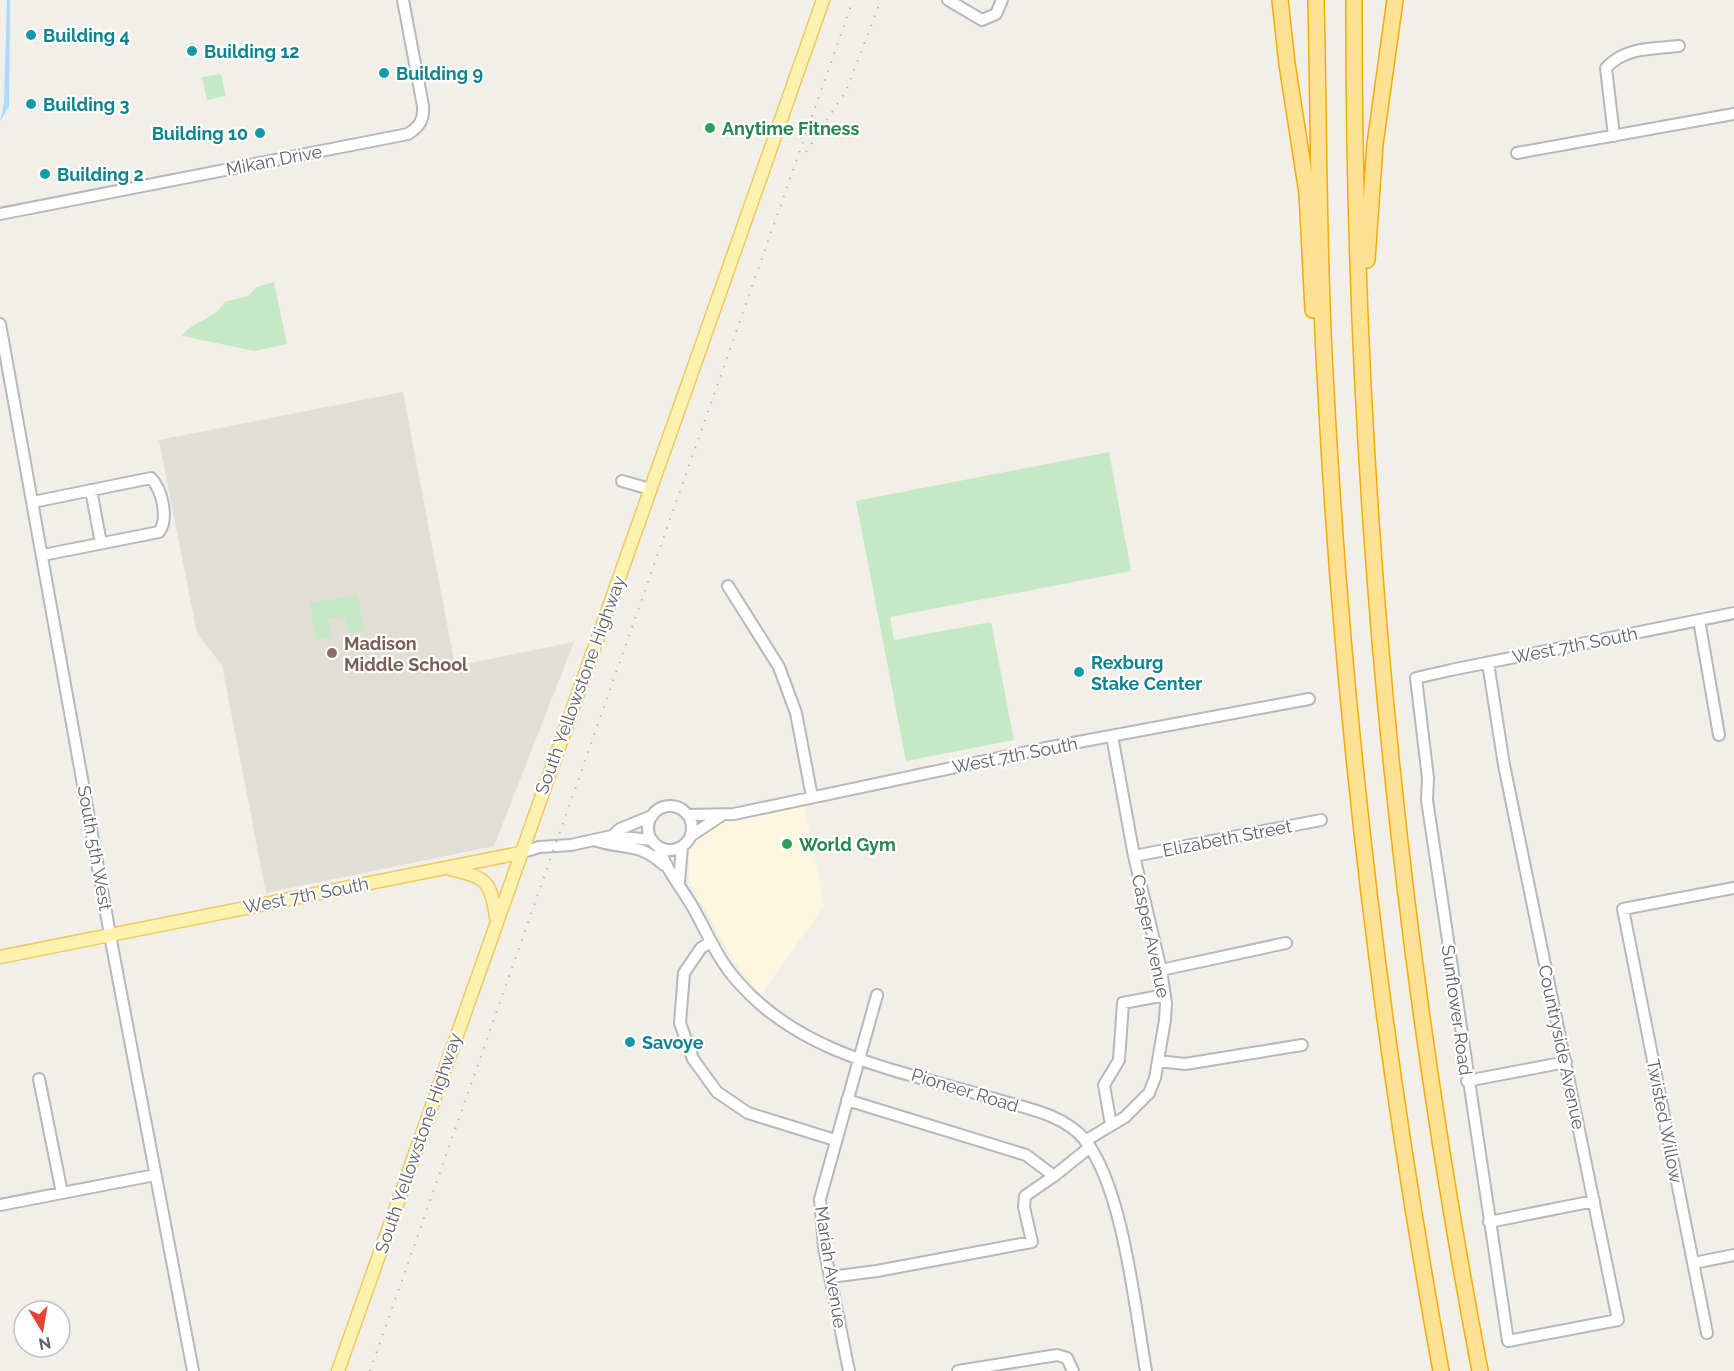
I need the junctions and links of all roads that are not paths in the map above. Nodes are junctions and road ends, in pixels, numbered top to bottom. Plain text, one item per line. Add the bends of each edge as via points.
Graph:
1 (403, 0) edge
2 (823, 0) edge
3 (948, 0) edge
4 (1002, 0) edge
5 (1280, 0) edge
6 (1316, 0) edge
7 (1354, 0) edge
8 (1395, 0) edge
9 (1679, 46) dead end
10 (1734, 114) edge
11 (1614, 136) junction
12 (1517, 153) dead end
13 (0, 214) edge
14 (0, 324) edge
15 (1363, 392) junction
16 (622, 481) dead end
17 (650, 489) junction
18 (91, 490) junction
19 (33, 502) junction
20 (1335, 529) junction
21 (101, 543) junction
22 (43, 555) junction
23 (728, 586) dead end
24 (1734, 613) edge
25 (1699, 620) junction
26 (1488, 663) junction
27 (1416, 678) joint
28 (1309, 699) dead end
29 (1112, 735) junction
30 (1719, 735) dead end
31 (812, 797) junction
32 (688, 815) junction
33 (722, 815) junction
34 (652, 816) junction
35 (1321, 820) dead end
36 (692, 835) junction
37 (612, 836) junction
38 (596, 840) junction
39 (655, 844) junction
40 (682, 847) junction
41 (520, 853) junction
42 (1134, 856) junction
43 (665, 866) junction
44 (446, 868) junction
45 (679, 882) junction
46 (1734, 888) edge
47 (496, 921) junction
48 (111, 935) junction
49 (711, 942) junction
50 (1286, 943) dead end
51 (0, 957) edge
52 (1161, 970) junction
53 (877, 995) dead end
54 (1165, 995) junction
55 (1302, 1045) dead end
56 (858, 1060) junction
57 (1158, 1061) junction
58 (1566, 1062) junction
59 (39, 1079) dead end
60 (1467, 1081) junction
61 (847, 1100) junction
62 (1111, 1125) junction
63 (835, 1140) junction
64 (1088, 1144) junction
65 (155, 1175) junction
66 (1054, 1176) junction
67 (62, 1193) junction
68 (1594, 1201) junction
69 (0, 1205) edge
70 (1489, 1222) junction
71 (1734, 1255) edge
72 (1694, 1263) junction
73 (830, 1277) junction
74 (1707, 1333) dead end
75 (1508, 1341) joint
76 (193, 1371) edge
77 (338, 1371) edge
78 (849, 1371) edge
79 (958, 1371) edge
80 (1073, 1371) edge
81 (1146, 1371) edge
82 (1441, 1371) edge
83 (1480, 1371) edge

1 - 13 street, Mikan Drive via 424,119 408,134
2 - 17 main road, South Yellowstone Highway
3 - 4 street via 982,20 996,14
5 - 20 highway via 1306,193 1317,377
6 - 20 highway via 1325,373
7 - 15 highway
8 - 15 highway via 1372,171
9 - 11 street via 1638,50 1616,57 1606,68
10 - 11 street
11 - 12 street
14 - 19 street, South 5th West
15 - 83 highway via 1387,710 1426,1049
16 - 17 street
17 - 41 main road, South Yellowstone Highway
18 - 19 street
18 - 21 street
18 - 21 street via 151,478 158,486 165,524 159,532
19 - 22 street, South 5th West
20 - 82 highway via 1347,691 1378,972
21 - 22 street
22 - 48 street, South 5th West
23 - 31 street via 779,667 796,713
24 - 25 street, West 7th South
25 - 26 street, West 7th South
25 - 30 street
26 - 27 street, West 7th South
26 - 58 street, Countryside Avenue via 1504,765
27 - 60 street, Sunflower Road via 1427,800
28 - 29 street, West 7th South
29 - 31 street, West 7th South
29 - 42 street, Casper Avenue
31 - 33 street, West 7th South
32 - 33 street, West 7th South
32 - 34 street via 682,809 668,806
32 - 36 street
33 - 36 street, West 7th South
34 - 37 street, West 7th South
34 - 39 street via 648,826
35 - 42 street, Elizabeth Street
36 - 40 street
37 - 38 street, West 7th South
37 - 39 street, West 7th South
38 - 41 street, West 7th South
38 - 43 street via 647,851
39 - 40 street via 670,850
39 - 43 street, Pioneer Road
40 - 45 street
41 - 44 main road, West 7th South
41 - 47 main road, South Yellowstone Highway
42 - 52 street, Casper Avenue
43 - 45 street, Pioneer Road
44 - 47 main road via 478,876 486,882
44 - 48 main road, West 7th South
45 - 49 street, Pioneer Road
46 - 72 street, Twisted Willow via 1623,909
47 - 77 main road, South Yellowstone Highway
48 - 51 main road, West 7th South
48 - 65 street, South 5th West
49 - 56 street, Pioneer Road via 738,982 765,1010 811,1040
49 - 63 street via 701,948 684,974 680,1023 693,1059 717,1092 748,1113
50 - 52 street
52 - 54 street, Casper Avenue
53 - 56 street, Mariah Avenue
54 - 57 street, Casper Avenue
54 - 62 street via 1123,1003 1119,1060 1104,1085
55 - 57 street via 1185,1064
56 - 61 street, Mariah Avenue
56 - 64 street, Pioneer Road via 1051,1116
57 - 62 street, Casper Avenue via 1149,1093
58 - 60 street
58 - 68 street, Countryside Avenue
59 - 67 street
60 - 70 street, Sunflower Road
61 - 63 street, Mariah Avenue
61 - 66 street via 1026,1155
62 - 64 street, Casper Avenue
63 - 73 street, Mariah Avenue via 819,1210
64 - 66 street, Casper Avenue
64 - 81 street, Pioneer Road via 1102,1166 1114,1203
65 - 67 street
65 - 76 street, South 5th West
66 - 73 street, Casper Avenue via 1025,1196 1032,1242
67 - 69 street
68 - 70 street
68 - 75 street, Countryside Avenue via 1618,1320
70 - 75 street, Sunflower Road
71 - 72 street
72 - 74 street, Twisted Willow
73 - 78 street, Mariah Avenue
79 - 80 street via 1057,1355 1067,1358

